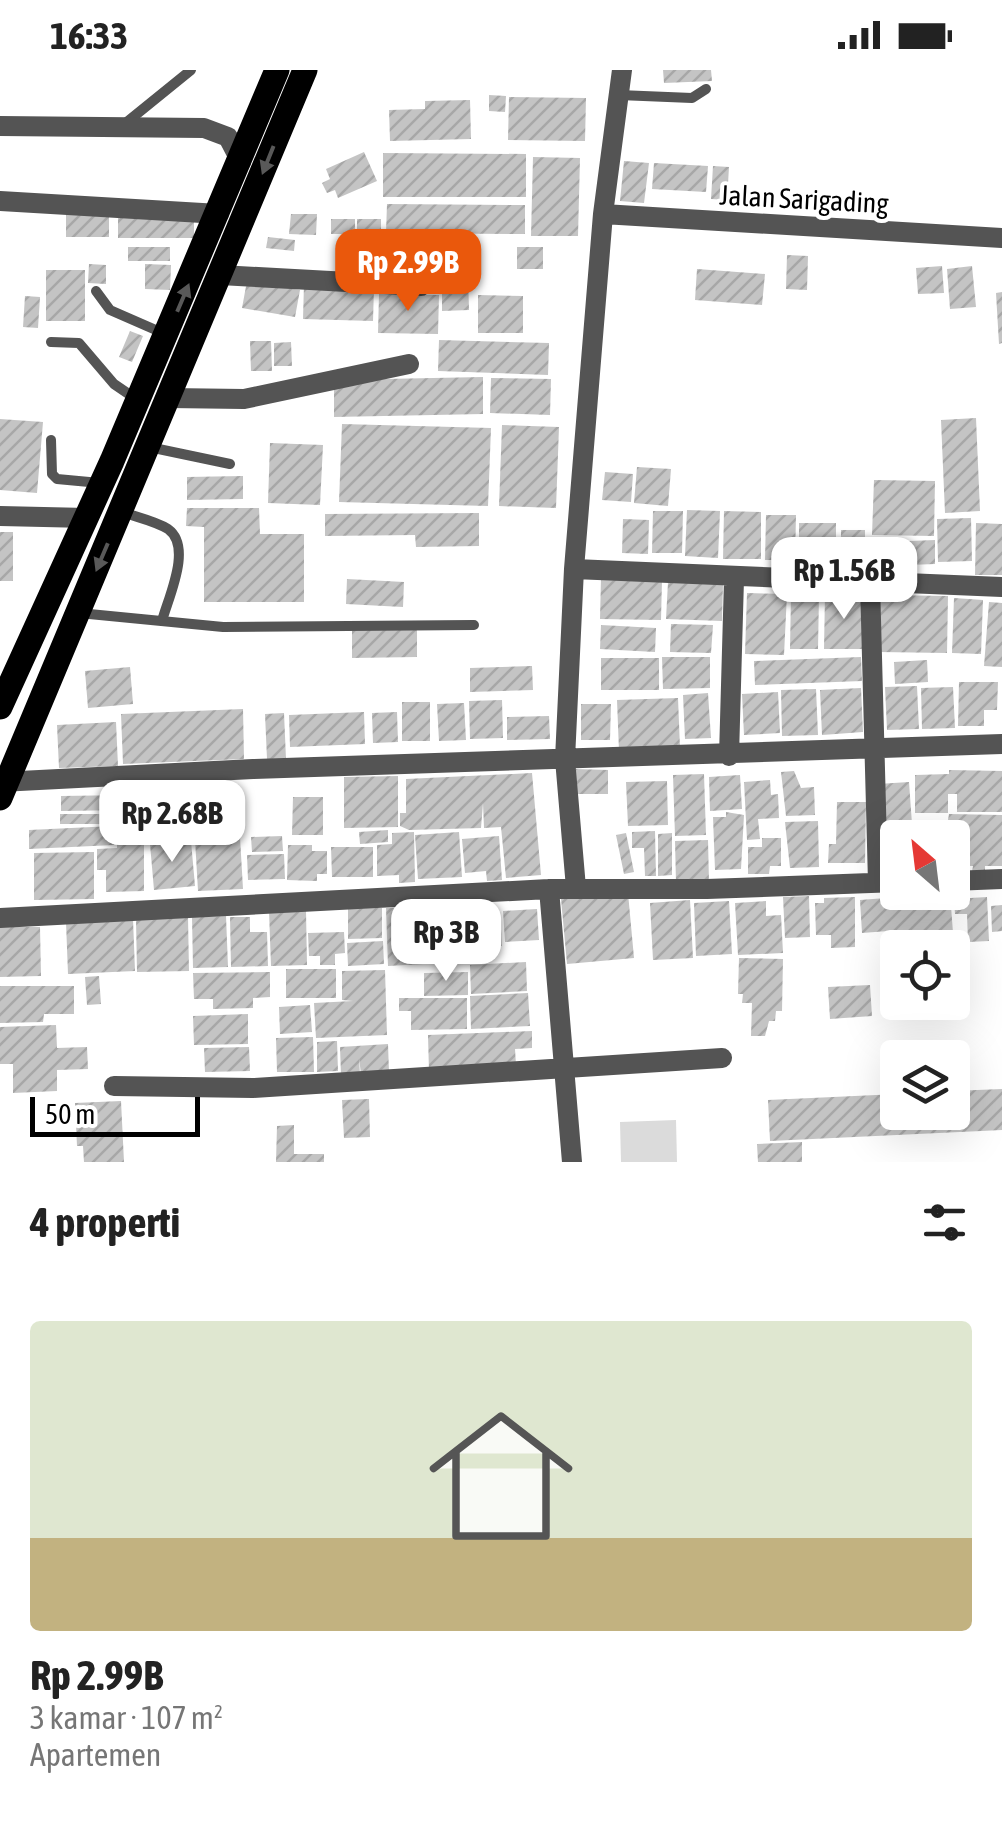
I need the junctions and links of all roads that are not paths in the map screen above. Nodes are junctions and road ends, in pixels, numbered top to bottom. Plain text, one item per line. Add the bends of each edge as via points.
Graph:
1 (191, 70) edge
2 (277, 70) edge
3 (305, 70) edge
4 (622, 70) edge
5 (706, 89) dead end
6 (618, 96) junction
7 (0, 126) edge
8 (122, 127) junction
9 (241, 162) junction
10 (0, 201) edge
11 (220, 214) junction
12 (602, 214) junction
13 (1002, 238) edge
14 (220, 275) junction
15 (421, 286) dead end
16 (96, 291) dead end
17 (167, 335) junction
18 (51, 342) dead end
19 (409, 364) dead end
20 (168, 398) junction
21 (138, 400) junction
22 (52, 440) dead end
23 (143, 458) junction
24 (230, 464) dead end
25 (108, 472) junction
26 (121, 511) junction
27 (0, 516) edge
28 (87, 518) junction
29 (574, 569) junction
30 (734, 578) junction
31 (870, 582) junction
32 (1002, 587) edge
33 (78, 613) junction
34 (162, 621) junction
35 (474, 625) dead end
36 (0, 707) edge
37 (1002, 744) edge
38 (874, 750) junction
39 (729, 756) junction
40 (565, 759) junction
41 (2, 788) edge
42 (881, 820) edge
43 (1002, 879) edge
44 (970, 880) edge
45 (880, 882) edge
46 (548, 888) junction
47 (576, 888) junction
48 (0, 918) edge
49 (722, 1058) dead end
50 (561, 1068) junction
51 (114, 1086) dead end
52 (572, 1162) edge

1 - 8 lane
2 - 9 main road
3 -> 14 main road
4 - 6 street
5 - 6 lane via 692,98
6 - 12 street
7 - 8 street
8 - 9 street via 216,131 228,137
9 - 11 main road
10 - 11 street
17 -> 11 main road
12 - 13 street, Jalan Sarigading
12 - 29 street
14 - 15 street
14 - 20 main road
16 - 17 lane via 110,310
17 - 21 main road
18 - 21 lane via 79,344
19 - 20 street via 244,399
20 - 23 main road
21 - 25 main road
22 - 25 lane via 57,479
23 - 24 lane
23 - 25 main road
23 - 26 main road
25 - 28 main road
26 -> 33 main road
26 - 34 lane via 170,530 177,543 180,557
27 - 28 street
28 - 36 main road
29 - 30 street
29 - 40 street
30 - 31 street
30 - 39 street
31 - 32 street
31 - 38 street
33 - 34 lane
33 - 41 main road
34 - 35 lane via 224,627
37 - 38 street
38 - 39 street
38 - 42 street
39 - 40 street
40 - 41 street via 253,769
40 - 47 street
43 - 44 street
45 - 47 street
46 - 47 street
46 - 48 street
46 - 50 street
49 - 50 street
50 - 51 street via 253,1088
50 - 52 street

